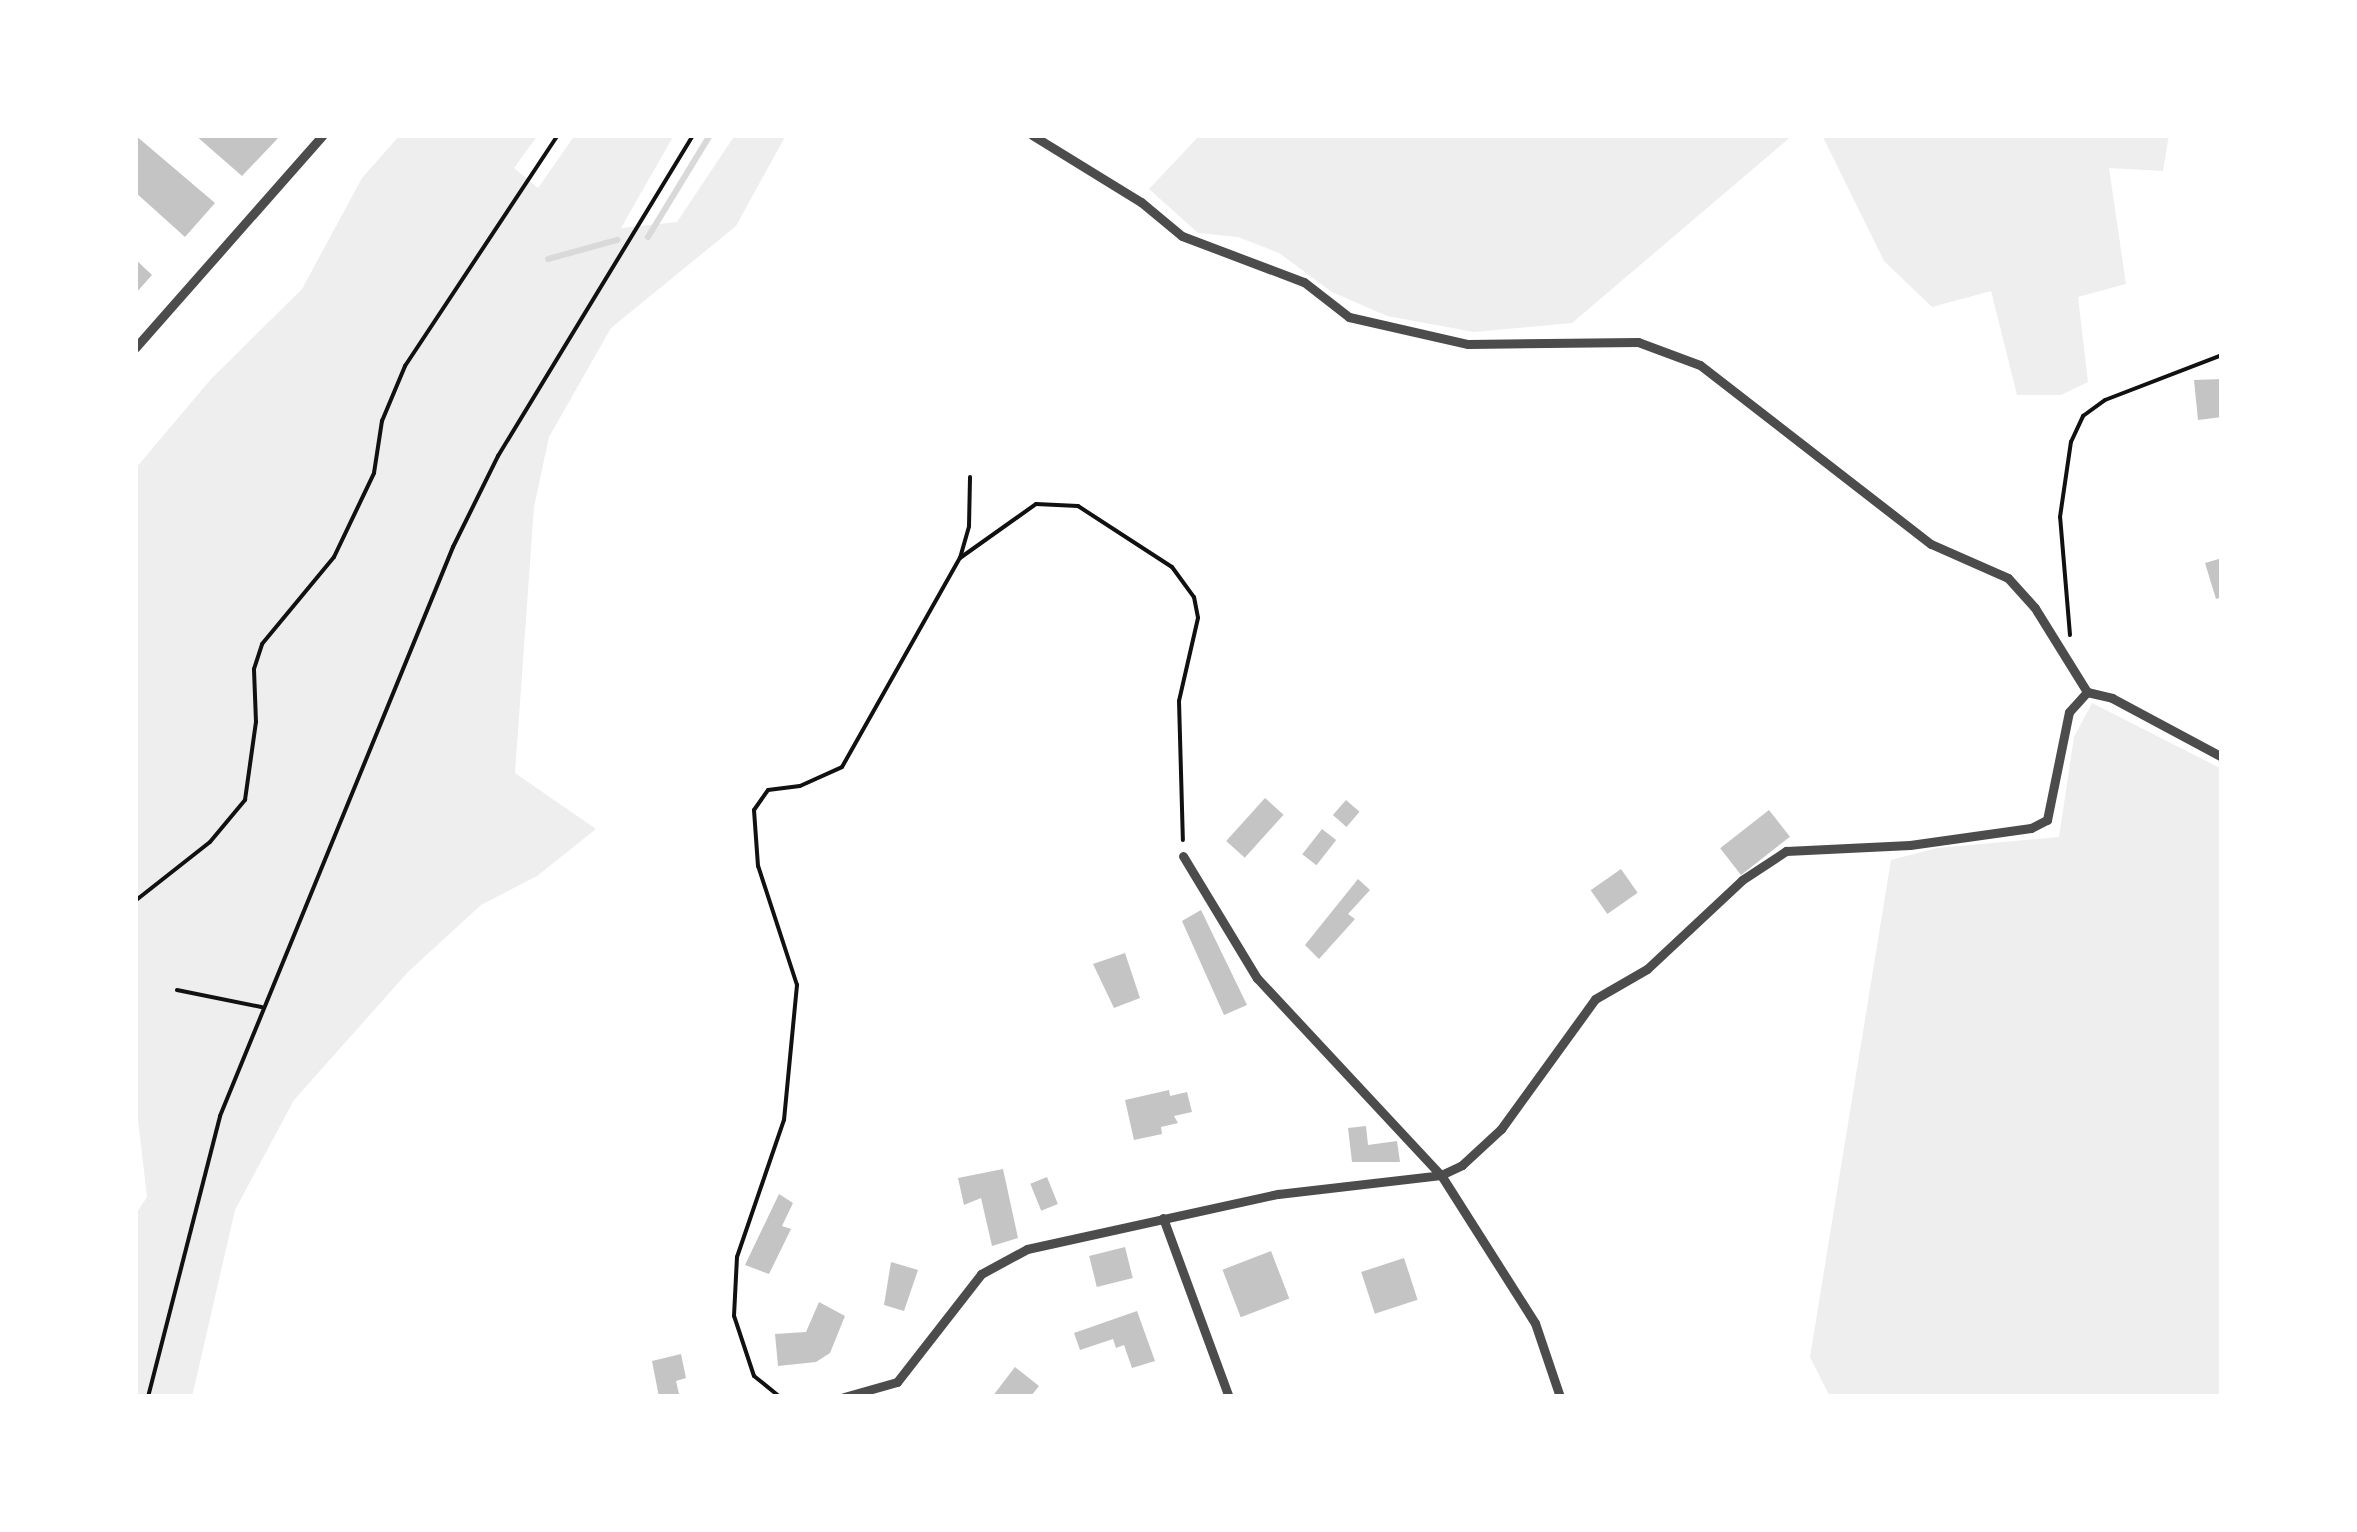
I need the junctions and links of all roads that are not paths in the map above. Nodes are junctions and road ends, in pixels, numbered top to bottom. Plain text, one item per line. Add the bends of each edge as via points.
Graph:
1 (323, 135) edge
2 (1032, 135) edge
3 (135, 348) edge
4 (2087, 692) junction
5 (2222, 757) edge
6 (1183, 856) road end
7 (1441, 1175) junction
8 (1163, 1218) junction
9 (844, 1397) edge
10 (1229, 1397) edge
11 (1560, 1397) edge

1 - 3 street
2 - 4 street via 1141,202 1182,236 1304,282 1349,318 1468,344 1638,342 1700,365 1931,544 2008,578 2036,608
4 - 5 street via 2112,698
4 - 7 street via 2064,726 2047,820 1910,845 1786,852 1742,880 1647,969 1595,999 1500,1129
6 - 7 street via 1257,978
7 - 8 street via 1278,1194
7 - 11 street via 1535,1323
8 - 9 street via 1005,1258 965,1291 897,1382
8 - 10 street

